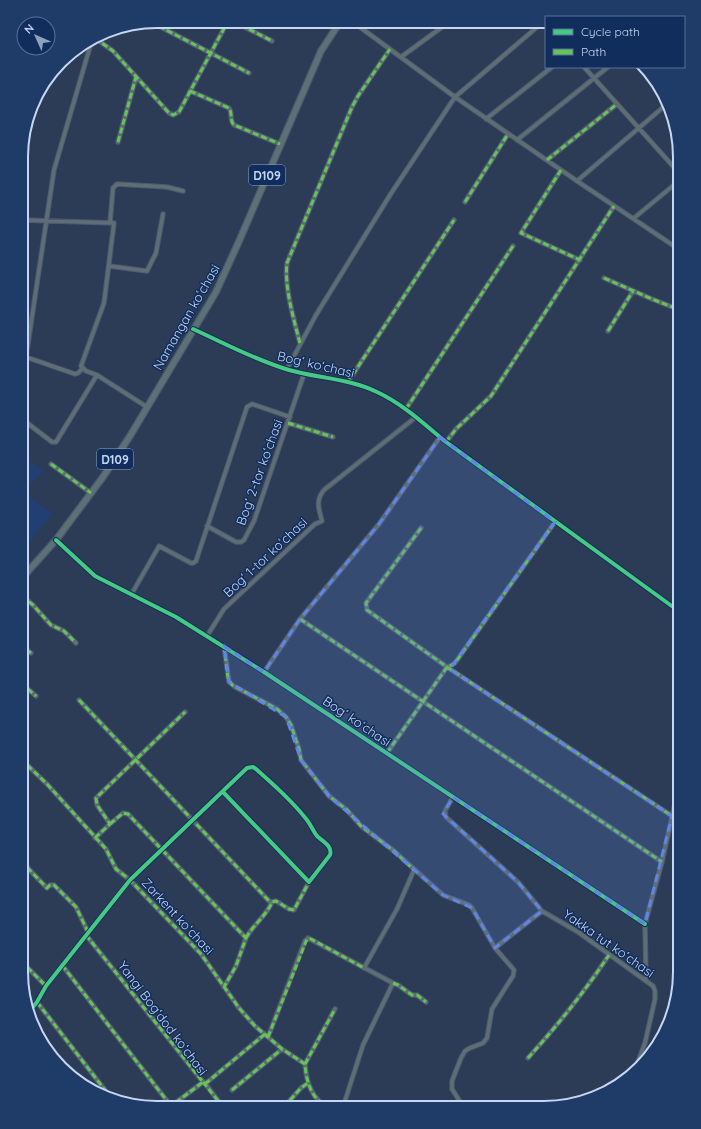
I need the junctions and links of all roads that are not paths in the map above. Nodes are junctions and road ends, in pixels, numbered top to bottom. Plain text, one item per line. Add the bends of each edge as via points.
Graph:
1 (162, 28) edge
2 (224, 28) edge
3 (247, 28) edge
4 (336, 28) edge
5 (361, 28) edge
6 (441, 28) edge
7 (536, 28) edge
8 (100, 41) edge
9 (272, 41) dead end
10 (90, 47) edge
11 (390, 49) junction
12 (210, 53) junction
13 (402, 58) junction
14 (551, 68) edge
15 (585, 68) edge
16 (607, 68) edge
17 (249, 72) dead end
18 (136, 77) junction
19 (594, 79) junction
20 (190, 91) junction
21 (455, 97) junction
22 (618, 104) junction
23 (663, 108) edge
24 (486, 119) junction
25 (639, 128) junction
26 (508, 134) junction
27 (517, 140) junction
28 (118, 142) dead end
29 (280, 144) junction
30 (547, 160) junction
31 (673, 166) edge
32 (561, 170) junction
33 (577, 181) junction
34 (673, 186) edge
35 (183, 191) dead end
36 (465, 202) dead end
37 (614, 206) junction
38 (163, 214) dead end
39 (634, 218) junction
40 (28, 220) edge
41 (454, 220) dead end
42 (47, 221) junction
43 (110, 223) junction
44 (673, 245) edge
45 (513, 246) dead end
46 (580, 260) junction
47 (109, 266) junction
48 (604, 278) dead end
49 (633, 291) junction
50 (673, 307) edge
51 (193, 329) junction
52 (608, 331) dead end
53 (300, 343) junction
54 (28, 345) edge
55 (28, 359) edge
56 (83, 368) junction
57 (287, 369) junction
58 (304, 374) junction
59 (97, 375) junction
60 (348, 382) junction
61 (147, 407) junction
62 (406, 409) junction
63 (290, 416) junction
64 (416, 417) junction
65 (288, 423) junction
66 (28, 424) edge
67 (333, 437) dead end
68 (440, 437) junction
69 (446, 442) junction
70 (51, 464) dead end
71 (91, 493) junction
72 (555, 522) junction
73 (207, 526) junction
74 (421, 528) dead end
75 (56, 540) junction
76 (28, 571) edge
77 (131, 594) junction
78 (28, 601) edge
79 (673, 607) edge
80 (300, 619) junction
81 (207, 636) junction
82 (76, 643) dead end
83 (224, 646) junction
84 (28, 651) edge
85 (31, 653) dead end
86 (447, 667) junction
87 (264, 672) junction
88 (28, 689) edge
89 (36, 696) dead end
90 (79, 700) dead end
91 (423, 701) junction
92 (185, 712) dead end
93 (387, 753) junction
94 (135, 760) junction
95 (28, 766) edge
96 (223, 792) junction
97 (453, 797) junction
98 (673, 812) edge
99 (672, 816) junction
100 (192, 821) junction
101 (110, 824) junction
102 (95, 838) junction
103 (162, 850) junction
104 (662, 862) junction
105 (28, 868) edge
106 (414, 870) junction
107 (130, 880) junction
108 (309, 882) junction
109 (271, 903) junction
110 (542, 910) junction
111 (645, 924) junction
112 (87, 934) junction
113 (246, 938) junction
114 (495, 948) junction
115 (609, 955) junction
116 (62, 965) junction
117 (28, 968) edge
118 (364, 968) junction
119 (646, 970) junction
120 (636, 973) junction
121 (646, 980) junction
122 (393, 983) junction
123 (46, 986) junction
124 (224, 987) junction
125 (37, 1002) junction
126 (426, 1002) dead end
127 (33, 1007) edge
128 (335, 1008) dead end
129 (267, 1036) junction
130 (282, 1049) junction
131 (528, 1058) dead end
132 (639, 1059) edge
133 (305, 1064) junction
134 (204, 1083) junction
135 (308, 1083) junction
136 (105, 1089) edge
137 (232, 1090) dead end
138 (166, 1101) edge
139 (179, 1101) edge
140 (218, 1101) edge
141 (289, 1101) edge
142 (318, 1101) edge
143 (345, 1101) edge
144 (460, 1101) edge

1 - 12 street
2 - 12 street
3 - 9 street
4 - 29 main road, Namangan koʻchasi / D109 via 321,51
5 - 11 street
6 - 13 street
7 - 21 street
8 - 18 street via 113,51
10 - 42 street via 56,161
11 - 13 street
11 - 53 street via 352,107 287,263 291,308
12 - 17 street
12 - 20 street
13 - 21 street
14 - 24 street
15 - 19 street
16 - 19 street
18 - 20 street via 169,114 179,112
18 - 28 street
19 - 22 street
19 - 27 street
20 - 29 street via 229,108 234,126
21 - 24 street
21 - 53 street via 390,196
22 - 25 street
22 - 30 street
23 - 25 street
24 - 26 street
25 - 31 street
25 - 33 street
26 - 27 street
26 - 36 street
27 - 30 street
29 - 51 main road, Namangan koʻchasi / D109 via 216,292
30 - 32 street
32 - 33 street
32 - 46 street via 521,233
33 - 37 street
34 - 39 street
35 - 43 street via 167,187 117,184 113,188
37 - 39 street
37 - 46 street
38 - 47 street via 156,253 147,271
39 - 44 street
40 - 42 street
41 - 60 street
42 - 43 street
42 - 54 street
43 - 47 street via 114,224
45 - 62 street
46 - 69 street via 491,396
47 - 56 street via 104,303 81,365
48 - 49 street
49 - 50 street
49 - 52 street
51 - 57 street, Bogʻ koʻchasi via 267,363
51 - 61 main road, Namangan koʻchasi / D109
53 - 57 street
55 - 56 street via 75,374
56 - 59 street
57 - 58 street, Bogʻ koʻchasi
58 - 60 street, Bogʻ koʻchasi
58 - 63 street, Bogʻ 2-tor koʻchasi
59 - 61 street
59 - 66 street via 56,442 52,442
60 - 62 street, Bogʻ koʻchasi via 377,391
61 - 71 main road, Namangan koʻchasi / D109
62 - 64 street, Bogʻ koʻchasi
63 - 65 street, Bogʻ 2-tor koʻchasi
63 - 73 street, Bogʻ 2-tor koʻchasi via 252,404 247,407
64 - 68 street, Bogʻ koʻchasi
64 - 81 street, Bogʻ 1-tor koʻchasi via 324,490 318,504 322,521 315,524 224,609
65 - 67 street
65 - 73 street, Bogʻ 2-tor koʻchasi via 254,521 244,540 236,542
68 - 69 street, Bogʻ koʻchasi
68 - 80 street via 379,524
69 - 72 street, Bogʻ koʻchasi
70 - 71 street
71 - 75 main road, Namangan koʻchasi / D109
72 - 79 street, Bogʻ koʻchasi
72 - 86 street via 455,663
73 - 77 street, Bogʻ 2-tor koʻchasi via 194,562 191,563 160,546
74 - 86 street via 365,606 369,612
75 - 76 main road, Namangan koʻchasi / D109
75 - 77 street, Bogʻ koʻchasi via 95,576
77 - 81 street, Bogʻ koʻchasi
78 - 82 street via 51,625 64,631
80 - 87 street
80 - 91 street
81 - 83 street, Bogʻ koʻchasi
83 - 87 street, Bogʻ koʻchasi
83 - 106 street via 228,678 232,685 277,709 286,717 291,725 301,760 329,796
84 - 85 street
86 - 91 street
86 - 99 street
87 - 93 street, Bogʻ koʻchasi
88 - 89 street
90 - 94 street
91 - 93 street
91 - 104 street
92 - 94 street
93 - 97 street, Bogʻ koʻchasi
94 - 100 street
94 - 101 street via 96,798 97,805
95 - 102 street, Zarkent koʻchasi
96 - 100 street
96 - 108 street
96 - 108 street via 247,768 253,767 295,806 331,850 330,855
97 - 110 street, Yakka tut koʻchasi via 445,811 446,817 518,882
97 - 111 street, Bogʻ koʻchasi
98 - 99 street
99 - 104 street
100 - 103 street
100 - 109 street
101 - 102 street
101 - 103 street via 123,813 128,814
102 - 107 street, Zarkent koʻchasi via 106,849 116,870
103 - 107 street
103 - 113 street
104 - 111 street
105 - 112 street, Yangi Bogʻdod koʻchasi via 47,888 54,885 76,907
106 - 114 street via 443,895 472,908
106 - 118 street
107 - 112 street
107 - 124 street, Zarkent koʻchasi via 201,954
108 - 109 street via 294,910 276,902
109 - 113 street
110 - 114 street
110 - 115 street, Yakka tut koʻchasi
111 - 119 street
112 - 116 street
112 - 134 street, Yangi Bogʻdod koʻchasi
113 - 124 street via 236,966
114 - 144 street via 513,968 514,974 492,1008 487,1038 483,1043 465,1051 461,1058 452,1081 452,1089
115 - 120 street, Yakka tut koʻchasi
115 - 131 street via 557,1026
116 - 123 street
116 - 138 street
117 - 123 street
118 - 122 street
118 - 129 street via 311,939 306,939
119 - 120 street
119 - 121 street
120 - 121 street, Yakka tut koʻchasi
121 - 132 street, Yakka tut koʻchasi via 656,994
122 - 126 street
122 - 143 street via 363,1045
123 - 125 street
124 - 129 street, Zarkent koʻchasi via 239,1008
125 - 127 street
125 - 136 street
128 - 133 street
129 - 130 street, Zarkent koʻchasi
129 - 134 street
130 - 133 street, Zarkent koʻchasi
130 - 137 street
133 - 135 street
134 - 139 street, Yangi Bogʻdod koʻchasi
134 - 140 street
135 - 141 street
135 - 142 street

